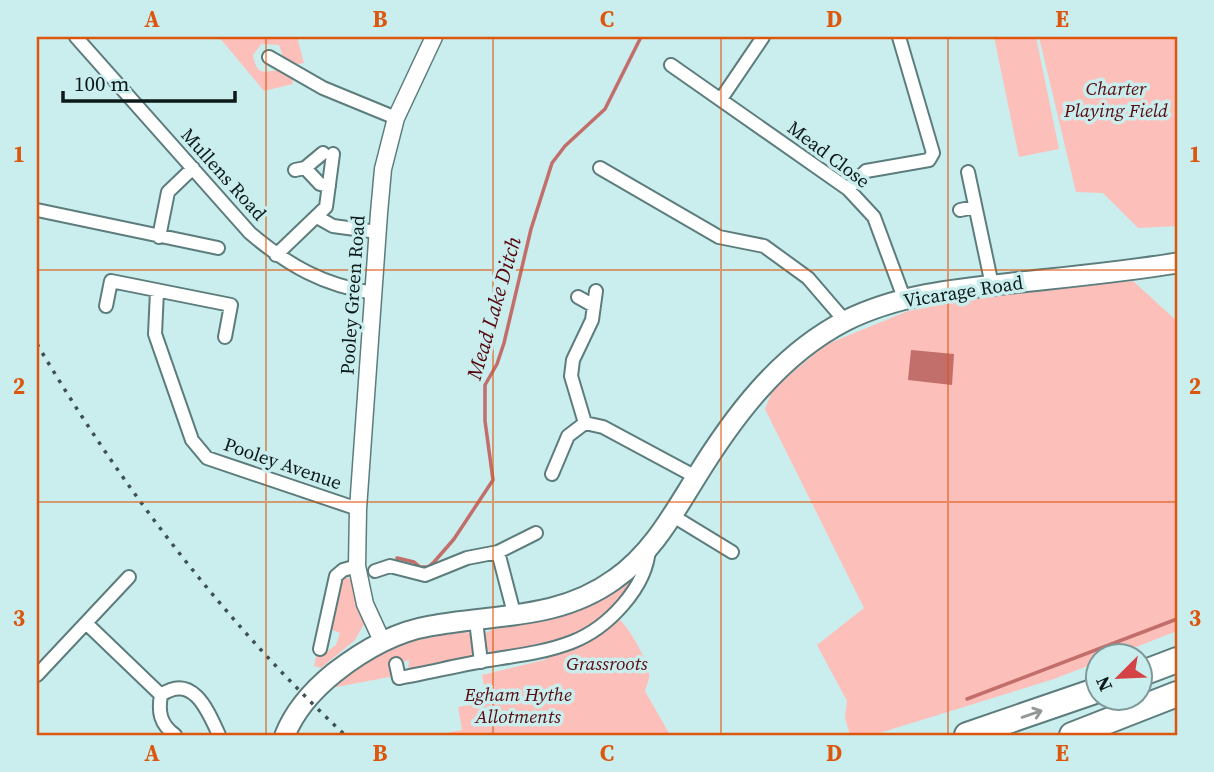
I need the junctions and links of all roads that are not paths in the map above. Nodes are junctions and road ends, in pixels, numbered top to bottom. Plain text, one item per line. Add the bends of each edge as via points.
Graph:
1 (76, 37) edge
2 (435, 37) edge
3 (763, 37) edge
4 (899, 37) edge
5 (269, 57) dead end
6 (680, 65) dead end
7 (721, 99) junction
8 (396, 118) junction
9 (193, 168) junction
10 (600, 169) dead end
11 (968, 172) dead end
12 (329, 186) junction
13 (848, 189) junction
14 (975, 207) junction
15 (37, 210) edge
16 (960, 210) dead end
17 (317, 217) junction
18 (370, 231) dead end
19 (159, 237) junction
20 (218, 248) dead end
21 (276, 255) junction
22 (1177, 263) edge
23 (992, 285) junction
24 (156, 290) junction
25 (596, 291) dead end
26 (373, 293) junction
27 (578, 297) dead end
28 (904, 298) junction
29 (106, 306) dead end
30 (594, 306) junction
31 (845, 321) junction
32 (225, 337) dead end
33 (585, 423) junction
34 (552, 474) dead end
35 (696, 477) junction
36 (358, 509) junction
37 (673, 516) junction
38 (536, 533) dead end
39 (649, 547) junction
40 (723, 551) dead end
41 (498, 552) junction
42 (357, 566) junction
43 (375, 571) dead end
44 (129, 577) dead end
45 (514, 617) junction
46 (476, 621) junction
47 (86, 624) junction
48 (382, 641) junction
49 (325, 643) dead end
50 (1177, 660) edge
51 (481, 662) junction
52 (397, 664) dead end
53 (1154, 669) edge
54 (37, 675) edge
55 (1177, 694) edge
56 (161, 695) junction
57 (1084, 695) edge
58 (175, 735) edge
59 (219, 735) edge
60 (285, 735) edge
61 (967, 735) edge
62 (1072, 735) edge

1 - 9 street, Mullens Road via 112,87
2 - 8 street, Pooley Green Road
3 - 7 street
4 - 13 street via 933,153 929,160 866,171
5 - 8 street via 323,88
6 - 7 street, Mead Close
7 - 13 street, Mead Close
8 - 26 street, Pooley Green Road via 383,169
9 - 19 street via 168,192
9 - 21 street, Mullens Road via 250,233
10 - 31 street via 719,237 764,246 808,278
11 - 14 street
12 - 12 street via 320,184 300,169 328,153
12 - 17 street via 326,207
13 - 28 street, Mead Close via 874,217
14 - 16 street
14 - 23 street
15 - 19 street
17 - 18 street via 333,226
17 - 21 street
19 - 20 street
21 - 26 street, Mullens Road via 327,283
22 - 23 main road, Vicarage Road
23 - 28 main road, Vicarage Road
24 - 29 street via 111,281
24 - 32 street via 231,305
24 - 36 street, Pooley Avenue via 155,334 198,449 207,458
25 - 30 street
26 - 36 street, Pooley Green Road
27 - 30 street
28 - 31 main road, Vicarage Road
30 - 33 street via 571,376
31 - 35 main road, Vicarage Road via 817,337 766,382
33 - 34 street via 568,436
33 - 35 street via 603,427
35 - 37 main road, Vicarage Road
36 - 42 street, Pooley Green Road
37 - 39 main road, Vicarage Road
37 - 40 street
38 - 41 street
39 - 45 main road, Vicarage Road via 592,594
39 - 51 street, Vicarage Road via 649,563 615,615 574,641
41 - 43 street via 467,558 425,575 390,566
41 - 45 street
42 - 48 street, Pooley Green Road via 365,604
42 - 49 street via 336,576
44 - 47 street
45 - 46 main road, Vicarage Road
46 - 48 main road, Vicarage Road via 429,626
46 - 51 street
47 - 54 street
47 - 56 street
48 - 60 main road, Vicarage Road via 318,687 297,711
50 - 53 highway
51 - 52 street, Vicarage Road via 400,678
55 - 62 highway
56 - 58 street via 160,718
56 - 59 street via 170,689 189,690 205,707
61 -> 57 highway

